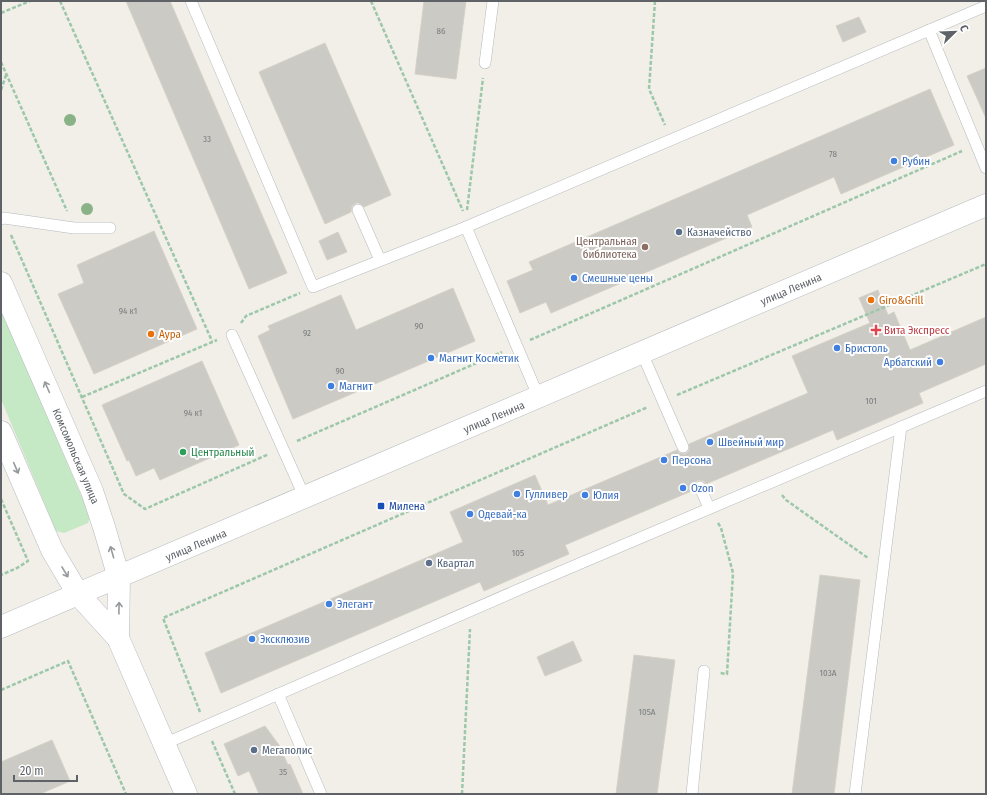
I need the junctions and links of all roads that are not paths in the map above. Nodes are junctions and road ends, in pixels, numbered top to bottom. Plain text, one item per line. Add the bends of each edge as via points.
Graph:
1 (191, 1) edge
2 (493, 1) edge
3 (986, 6) edge
4 (930, 30) junction
5 (485, 63) road end
6 (986, 168) edge
7 (986, 205) edge
8 (358, 210) dead end
9 (2, 219) edge
10 (466, 222) junction
11 (110, 228) dead end
12 (380, 260) junction
13 (1, 283) edge
14 (232, 335) road end
15 (642, 353) junction
16 (986, 391) edge
17 (539, 398) junction
18 (901, 427) junction
19 (1, 432) edge
20 (683, 447) dead end
21 (700, 487) dead end
22 (305, 498) junction
23 (709, 508) junction
24 (119, 578) junction
25 (78, 594) junction
26 (1, 627) edge
27 (118, 638) junction
28 (704, 671) road end
29 (278, 694) junction
30 (164, 744) junction
31 (186, 794) edge
32 (321, 794) edge
33 (692, 794) edge
34 (855, 794) edge

1 - 12 lane via 313,287
2 - 5 lane
3 - 4 lane
4 - 6 lane
4 - 10 lane via 671,140
7 - 15 main road, улица Ленина
8 - 12 lane
9 - 11 lane via 74,228
10 - 12 lane
10 - 17 lane
24 -> 13 main road, Комсомольская улица via 92,491
14 - 22 lane
15 - 17 main road, улица Ленина
15 - 20 lane
16 - 18 lane
17 - 22 main road, улица Ленина
18 - 23 lane
18 - 34 lane
19 -> 25 main road, Комсомольская улица via 46,538
21 - 23 lane
22 - 24 main road, улица Ленина
23 - 29 lane
24 - 25 main road, улица Ленина
27 -> 24 main road, Комсомольская улица
25 - 26 main road, улица Ленина
25 - 27 main road, Комсомольская улица
27 - 30 main road, Комсомольская улица
28 - 33 lane
29 - 30 lane
29 - 32 lane
30 - 31 main road, Комсомольская улица

